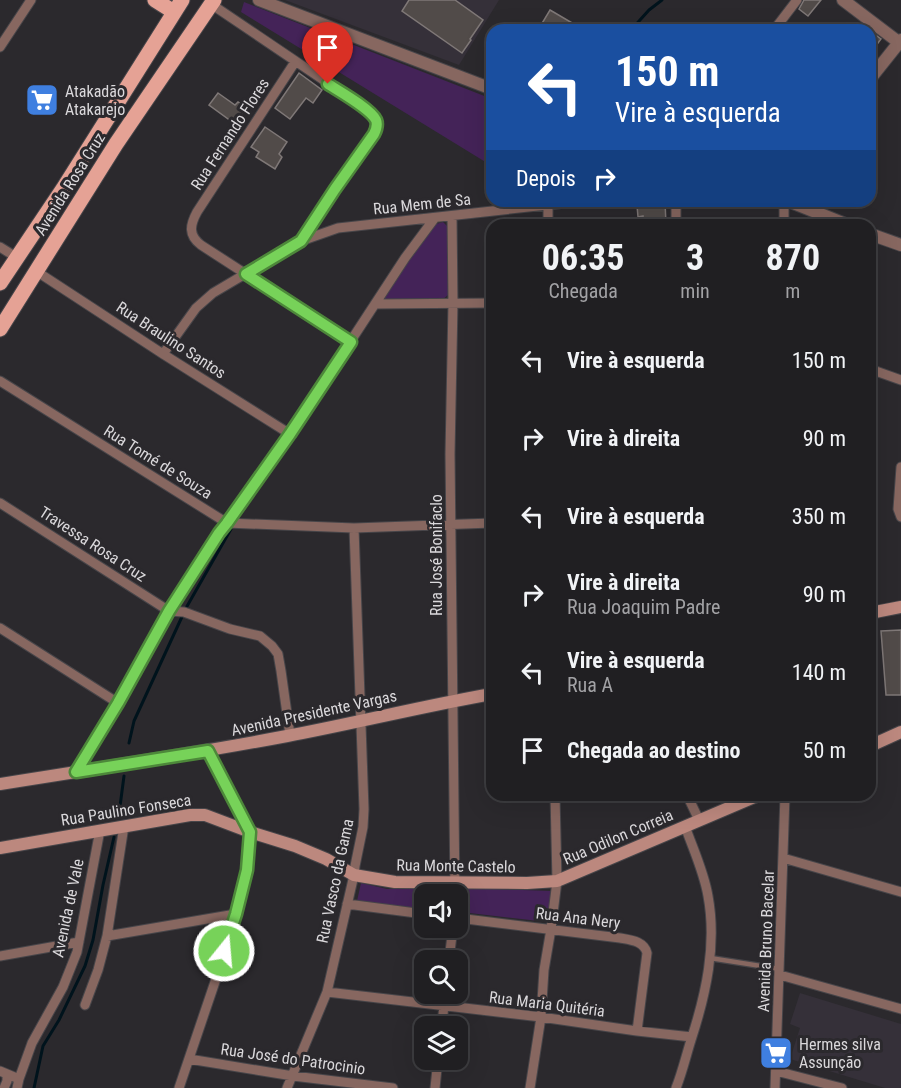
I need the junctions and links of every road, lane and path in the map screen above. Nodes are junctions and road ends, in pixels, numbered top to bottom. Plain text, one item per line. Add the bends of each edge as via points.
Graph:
1 (31, 0) edge
2 (155, 0) edge
3 (259, 0) edge
4 (797, 0) edge
5 (843, 0) edge
6 (216, 1) edge
7 (183, 6) edge
8 (779, 24) edge
9 (876, 24) edge
10 (876, 24) edge
11 (192, 33) junction
12 (900, 42) edge
13 (0, 47) edge
14 (295, 62) junction
15 (876, 72) edge
16 (486, 87) edge
17 (531, 207) edge
18 (802, 207) edge
19 (452, 216) junction
20 (434, 219) junction
21 (832, 219) edge
22 (41, 222) junction
23 (58, 236) junction
24 (876, 236) edge
25 (301, 241) junction
26 (901, 245) edge
27 (0, 247) edge
28 (16, 258) junction
29 (36, 271) junction
30 (246, 274) junction
31 (0, 283) edge
32 (453, 303) junction
33 (486, 303) edge
34 (375, 304) junction
35 (0, 329) edge
36 (351, 342) junction
37 (163, 354) junction
38 (876, 371) edge
39 (901, 380) edge
40 (0, 381) edge
41 (290, 434) junction
42 (901, 467) edge
43 (0, 503) edge
44 (901, 517) edge
45 (227, 523) junction
46 (486, 523) edge
47 (451, 524) junction
48 (354, 528) junction
49 (901, 607) edge
50 (169, 611) junction
51 (876, 612) edge
52 (0, 628) edge
53 (486, 695) edge
54 (452, 701) junction
55 (118, 703) junction
56 (361, 720) junction
57 (901, 732) edge
58 (290, 735) junction
59 (876, 743) edge
60 (208, 751) junction
61 (76, 772) junction
62 (0, 784) edge
63 (555, 801) edge
64 (690, 801) edge
65 (745, 801) edge
66 (785, 801) edge
67 (699, 820) junction
68 (124, 826) junction
69 (685, 826) junction
70 (100, 831) junction
71 (250, 832) junction
72 (0, 848) edge
73 (783, 858) junction
74 (354, 875) junction
75 (557, 881) junction
76 (414, 884) edge
77 (455, 884) edge
78 (468, 888) edge
79 (901, 892) edge
80 (347, 904) junction
81 (414, 913) edge
82 (236, 914) junction
83 (468, 919) edge
84 (551, 929) junction
85 (107, 936) junction
86 (79, 942) junction
87 (0, 956) edge
88 (710, 958) junction
89 (780, 972) junction
90 (327, 992) junction
91 (85, 1005) dead end
92 (444, 1006) junction
93 (901, 1009) edge
94 (443, 1016) edge
95 (541, 1017) junction
96 (637, 1031) junction
97 (692, 1037) junction
98 (189, 1059) junction
99 (437, 1070) edge
100 (776, 1071) junction
101 (4, 1073) edge
102 (293, 1076) junction
103 (18, 1084) edge
104 (4, 1088) edge
105 (179, 1088) edge
106 (287, 1088) edge
107 (393, 1088) edge
108 (435, 1088) edge
109 (530, 1088) edge
110 (676, 1088) edge
111 (775, 1088) edge
112 (842, 1088) edge

1 - 13 street
2 - 7 main road
3 - 16 street
4 - 8 street
5 - 10 street
6 - 7 main road
6 - 11 main road, Avenida Rosa Cruz
6 - 14 street
7 - 11 main road
7 - 22 main road, Avenida Rosa Cruz
9 - 12 street
11 - 23 main road, Avenida Rosa Cruz
12 - 15 street
14 - 25 street via 362,106 376,120 377,128
14 - 30 street, Rua Fernando Flores via 191,224 197,242
17 - 19 street, Rua Mem de Sa
18 - 21 street
19 - 20 street, Rua Mem de Sa
19 - 32 street, Rua José Bonifaclo
20 - 25 street, Rua Mem de Sa via 338,228
20 - 34 street
22 - 23 main road via 52,223
22 - 28 main road, Avenida Rosa Cruz
23 - 29 main road, Avenida Rosa Cruz
24 - 26 street
25 - 30 street
27 - 28 street
28 - 31 main road, Avenida Rosa Cruz
29 - 35 main road, Avenida Rosa Cruz
29 - 37 street, Rua Braulino Santos
30 - 36 street
30 - 37 street via 202,301
32 - 33 street
32 - 34 street
32 - 47 street, Rua José Bonifaclo
34 - 36 street
36 - 41 street
37 - 41 street, Rua Braulino Santos
38 - 39 street
40 - 45 street, Rua Tomé de Souza
41 - 45 street
42 - 44 street
43 - 50 street, Travessa Rosa Cruz
45 - 48 street, Rua Tomé de Souza
45 - 50 street
46 - 47 street, Rua Tomé de Souza
47 - 48 street, Rua Tomé de Souza
47 - 54 street, Rua José Bonifaclo
48 - 56 street, Rua Vasco da Gama
49 - 51 main road
50 - 55 street
50 - 58 street via 260,636 272,646 278,654
52 - 55 street
53 - 54 main road, Avenida Presidente Vargas
54 - 56 main road, Avenida Presidente Vargas
54 - 77 street, Rua José Bonifaclo
55 - 61 street
56 - 58 main road, Avenida Presidente Vargas
56 - 74 street, Rua Vasco da Gama via 363,827
57 - 59 main road
58 - 60 main road, Avenida Presidente Vargas
60 - 61 main road, Avenida Presidente Vargas
60 - 71 street
61 - 62 main road, Avenida Presidente Vargas
63 - 75 street
64 - 67 street
65 - 67 main road, Rua Odilon Correia
66 - 73 street, Avenida Bruno Bacelar
67 - 69 main road, Rua Odilon Correia
68 - 70 main road, Rua Paulino Fonseca
68 - 71 main road, Rua Paulino Fonseca via 205,815
68 - 85 street
69 - 75 main road, Rua Odilon Correia
69 - 88 street via 709,896
70 - 72 main road, Rua Paulino Fonseca
70 - 86 street, Avenida de Vale
71 - 74 main road, Rua Paulino Fonseca via 295,846
71 - 82 street via 247,870
73 - 79 street
73 - 89 street, Avenida Bruno Bacelar
74 - 76 main road, Rua Monte Castelo
74 - 80 street, Rua Vasco da Gama
75 - 78 main road, Rua Monte Castelo
75 - 84 street
80 - 81 street
80 - 90 street, Rua Vasco da Gama
82 - 85 street
82 - 98 street
83 - 84 street, Rua Ana Nery
84 - 95 street
84 - 96 street, Rua Ana Nery via 620,938 645,947
85 - 91 street
86 - 87 street
86 - 103 street, Avenida de Vale via 63,987 32,1043
88 - 89 lane
88 - 97 street
89 - 93 street
89 - 100 street, Avenida Bruno Bacelar
90 - 92 street, Rua Maria Quitéria
90 - 102 street, Rua Vasco da Gama
92 - 94 street
92 - 95 street, Rua Maria Quitéria
95 - 96 street, Rua Maria Quitéria
95 - 109 street
96 - 97 street, Rua Maria Quitéria
97 - 110 street
98 - 102 street, Rua José do Patrocinio
98 - 105 street
99 - 108 street
100 - 111 street, Avenida Bruno Bacelar
100 - 112 street
101 - 103 street
101 - 104 street
102 - 106 street, Rua Vasco da Gama
102 - 107 street, Rua José do Patrocinio

